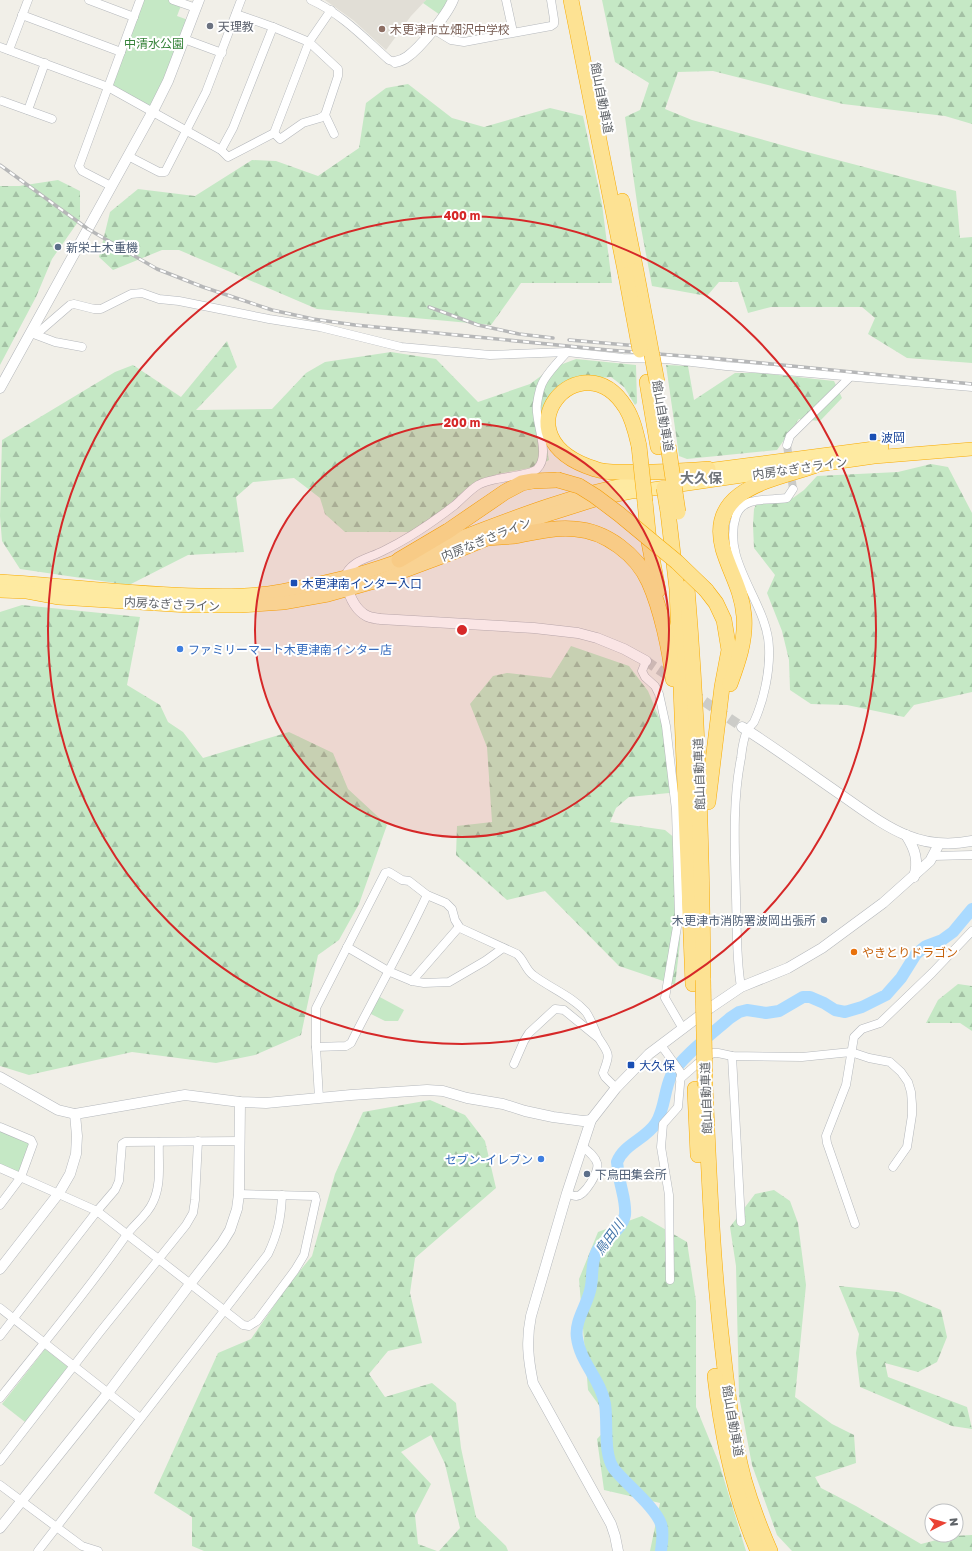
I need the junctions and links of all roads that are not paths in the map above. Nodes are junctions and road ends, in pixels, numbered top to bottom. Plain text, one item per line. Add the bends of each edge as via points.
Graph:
1 (28, 0) edge
2 (89, 0) edge
3 (140, 0) edge
4 (173, 0) edge
5 (241, 0) edge
6 (311, 0) edge
7 (452, 0) edge
8 (506, 0) edge
9 (551, 0) edge
10 (571, 0) edge
11 (582, 0) edge
12 (197, 4) edge
13 (331, 10) junction
14 (236, 14) junction
15 (22, 15) junction
16 (134, 17) junction
17 (273, 27) junction
18 (433, 29) junction
19 (513, 32) junction
20 (184, 40) junction
21 (309, 42) junction
22 (0, 47) edge
23 (9, 50) junction
24 (121, 52) junction
25 (222, 53) junction
26 (395, 62) joint
27 (45, 63) junction
28 (108, 87) junction
29 (2, 101) dead end
30 (28, 110) junction
31 (153, 111) junction
32 (325, 115) junction
33 (52, 119) dead end
34 (186, 131) junction
35 (274, 133) junction
36 (334, 134) dead end
37 (221, 150) junction
38 (128, 156) junction
39 (111, 186) junction
40 (631, 273) junction
41 (31, 332) junction
42 (82, 347) dead end
43 (567, 352) junction
44 (850, 377) junction
45 (0, 388) edge
46 (972, 388) edge
47 (972, 440) edge
48 (787, 446) tunnel mouth
49 (972, 449) edge
50 (814, 466) junction
51 (708, 469) junction
52 (793, 489) dead end
53 (673, 512) junction
54 (488, 538) junction
55 (399, 560) junction
56 (0, 581) edge
57 (347, 583) junction
58 (0, 591) edge
59 (667, 640) junction
60 (646, 661) joint
61 (744, 728) junction
62 (714, 749) junction
63 (687, 802) junction
64 (906, 835) junction
65 (972, 841) edge
66 (939, 844) junction
67 (972, 855) edge
68 (934, 856) junction
69 (914, 877) junction
70 (427, 895) junction
71 (459, 926) junction
72 (972, 931) edge
73 (347, 947) junction
74 (503, 948) junction
75 (703, 964) junction
76 (388, 971) junction
77 (412, 981) junction
78 (698, 982) junction
79 (741, 987) junction
80 (682, 1029) junction
81 (599, 1038) junction
82 (661, 1045) junction
83 (316, 1047) junction
84 (851, 1052) junction
85 (732, 1056) junction
86 (514, 1064) dead end
87 (0, 1077) edge
88 (680, 1079) junction
89 (700, 1087) junction
90 (616, 1088) junction
91 (319, 1098) junction
92 (240, 1102) junction
93 (75, 1114) junction
94 (591, 1120) junction
95 (0, 1127) edge
96 (198, 1141) junction
97 (240, 1141) junction
98 (159, 1142) junction
99 (582, 1146) junction
100 (0, 1168) edge
101 (893, 1168) dead end
102 (21, 1177) junction
103 (59, 1193) junction
104 (567, 1193) junction
105 (239, 1194) junction
106 (282, 1195) junction
107 (0, 1205) edge
108 (97, 1211) junction
109 (740, 1222) dead end
110 (855, 1224) dead end
111 (127, 1235) junction
112 (158, 1259) junction
113 (0, 1269) edge
114 (670, 1280) dead end
115 (190, 1284) junction
116 (0, 1308) edge
117 (225, 1310) junction
118 (13, 1319) junction
119 (0, 1336) edge
120 (43, 1343) junction
121 (74, 1367) junction
122 (108, 1393) junction
123 (0, 1398) edge
124 (140, 1418) junction
125 (0, 1461) edge
126 (0, 1485) edge
127 (20, 1501) junction
128 (56, 1526) junction
129 (0, 1528) edge
130 (38, 1551) edge
131 (98, 1551) edge
132 (618, 1551) edge
133 (758, 1551) edge
134 (770, 1551) edge

1 - 15 street
2 - 16 street
3 - 16 street
4 - 12 street
5 - 14 street
6 - 13 street
7 - 18 street
8 - 19 street
9 - 19 street via 554,24
10 - 40 highway, 館山自動車道
11 - 40 highway, 館山自動車道
12 - 20 street
13 - 21 street
13 - 26 street
14 - 17 street
14 - 25 street
15 - 23 street
15 - 24 street
16 - 24 street
17 - 21 street
17 - 37 street via 233,128
18 - 19 street via 458,41 478,40
18 - 26 street via 408,57
20 - 25 street
20 - 31 street
21 - 32 street via 338,69
21 - 35 street
22 - 23 street
23 - 27 street
24 - 28 street
25 - 34 street
27 - 28 street
27 - 30 street
28 - 31 street
28 - 39 street via 78,166 82,171
29 - 30 street
30 - 33 street
31 - 34 street
31 - 38 street
32 - 35 street via 303,123 280,139
32 - 36 street
34 - 37 street
34 - 38 street via 165,172 159,172
35 - 37 street via 228,157
38 - 39 street
39 - 41 street
40 - 53 highway, 館山自動車道, bridge
41 - 42 street via 55,342
41 - 43 street via 40,331 70,305 101,309 130,294 142,293 159,299 320,327 401,347 490,355
41 - 45 street
43 - 44 street
43 - 57 street via 543,381 536,405 543,453 537,469 478,485 424,527 383,552 353,564 347,570
44 - 46 street
44 - 48 street via 790,436
47 - 51 highway, 内房なぎさライン via 878,448
49 - 50 highway, 内房なぎさライン via 874,457
50 - 54 highway, 内房なぎさライン via 625,493 541,516
50 - 62 highway via 759,483 743,491 730,504 723,518 723,549 740,592 744,636
51 - 55 highway, 内房なぎさライン via 587,493 537,508
51 - 59 highway, bridge via 649,473 612,472 597,470 566,456 552,441 548,415 553,402 561,392 579,383 592,383 610,390 627,409 639,446 645,502 649,542
52 - 61 street via 787,498 752,500 747,503 737,514 732,531 734,551 768,633 769,649 763,696 754,723
53 - 63 highway, 館山自動車道
53 - 75 highway, 館山自動車道 via 687,586 694,674
54 - 57 highway, 内房なぎさライン via 378,580
54 - 59 highway via 557,528 577,529 596,534 624,549 649,581
55 - 57 highway, 内房なぎさライン
55 - 62 highway, bridge via 522,483 558,480 579,486 613,509 660,547 706,590 716,603 724,620 729,650
56 - 57 highway, 内房なぎさライン via 212,596
57 - 58 highway, 内房なぎさライン via 283,603 233,606 188,606 59,598 27,592
57 - 60 street via 359,611 367,616 578,633 611,644
59 - 63 highway
60 - 80 street via 642,671 659,694 666,726 676,810 679,915 665,998
61 - 64 street via 870,816
61 - 79 street via 736,788 736,900
62 - 75 highway via 705,848
63 - 78 highway, 館山自動車道 via 687,848
64 - 66 street
64 - 69 street via 917,859
65 - 66 street
66 - 68 street
67 - 68 street
68 - 69 street
69 - 79 street via 822,948 788,968
70 - 71 street via 446,903 452,909
70 - 73 street via 415,884 385,872
70 - 76 street
71 - 74 street
71 - 77 street
72 - 84 street via 880,1022 862,1029 854,1037
73 - 76 street
73 - 83 street via 316,1008
74 - 77 street via 449,982
74 - 81 street via 517,954 532,974 586,1013
75 - 78 highway, 館山自動車道
76 - 77 street
76 - 83 street via 351,1043 346,1046
78 - 89 highway, 館山自動車道, bridge
79 - 80 street
80 - 82 street
81 - 86 street via 564,1010 555,1009 529,1033
81 - 90 street via 607,1048 608,1057 602,1073
82 - 88 street via 680,1073
82 - 90 street
83 - 91 street
84 - 85 street via 802,1057
84 - 101 street via 890,1062 908,1082 912,1116 907,1147
84 - 110 street via 846,1085 826,1136
85 - 88 street via 713,1054
85 - 109 street
87 - 93 street via 58,1110
88 - 114 street via 678,1107 663,1124 661,1147 669,1195
89 - 133 highway, 館山自動車道 via 700,1210 717,1391 727,1453 743,1512
89 - 134 highway, 館山自動車道 via 718,1312 727,1389 744,1479
90 - 94 street
91 - 92 street via 266,1103
91 - 94 street via 443,1091 553,1117
92 - 93 street via 185,1095
92 - 97 street
93 - 103 street via 76,1154 70,1174
94 - 99 street
95 - 102 street via 31,1140 33,1144
96 - 97 street
96 - 98 street
96 - 112 street via 192,1213 186,1225
97 - 105 street
98 - 108 street via 122,1144 115,1190
98 - 111 street via 158,1184 153,1202
99 - 104 street
99 - 104 street via 593,1156 598,1169 593,1180 580,1195
100 - 102 street
102 - 103 street
102 - 107 street
103 - 108 street
103 - 113 street
104 - 132 street via 531,1316 527,1336 529,1365 536,1389 611,1524
105 - 106 street
105 - 115 street via 230,1230
106 - 117 street via 277,1235 268,1254
106 - 117 street via 315,1196 304,1255 256,1321 249,1326 243,1325
108 - 111 street
108 - 118 street
111 - 112 street
111 - 120 street
112 - 115 street
112 - 121 street
115 - 117 street
115 - 122 street
116 - 118 street
117 - 124 street
118 - 119 street
118 - 120 street
120 - 121 street
120 - 123 street
121 - 122 street
121 - 125 street
122 - 124 street
122 - 127 street
124 - 128 street
126 - 127 street
127 - 128 street
127 - 129 street
128 - 130 street
128 - 131 street via 82,1546

